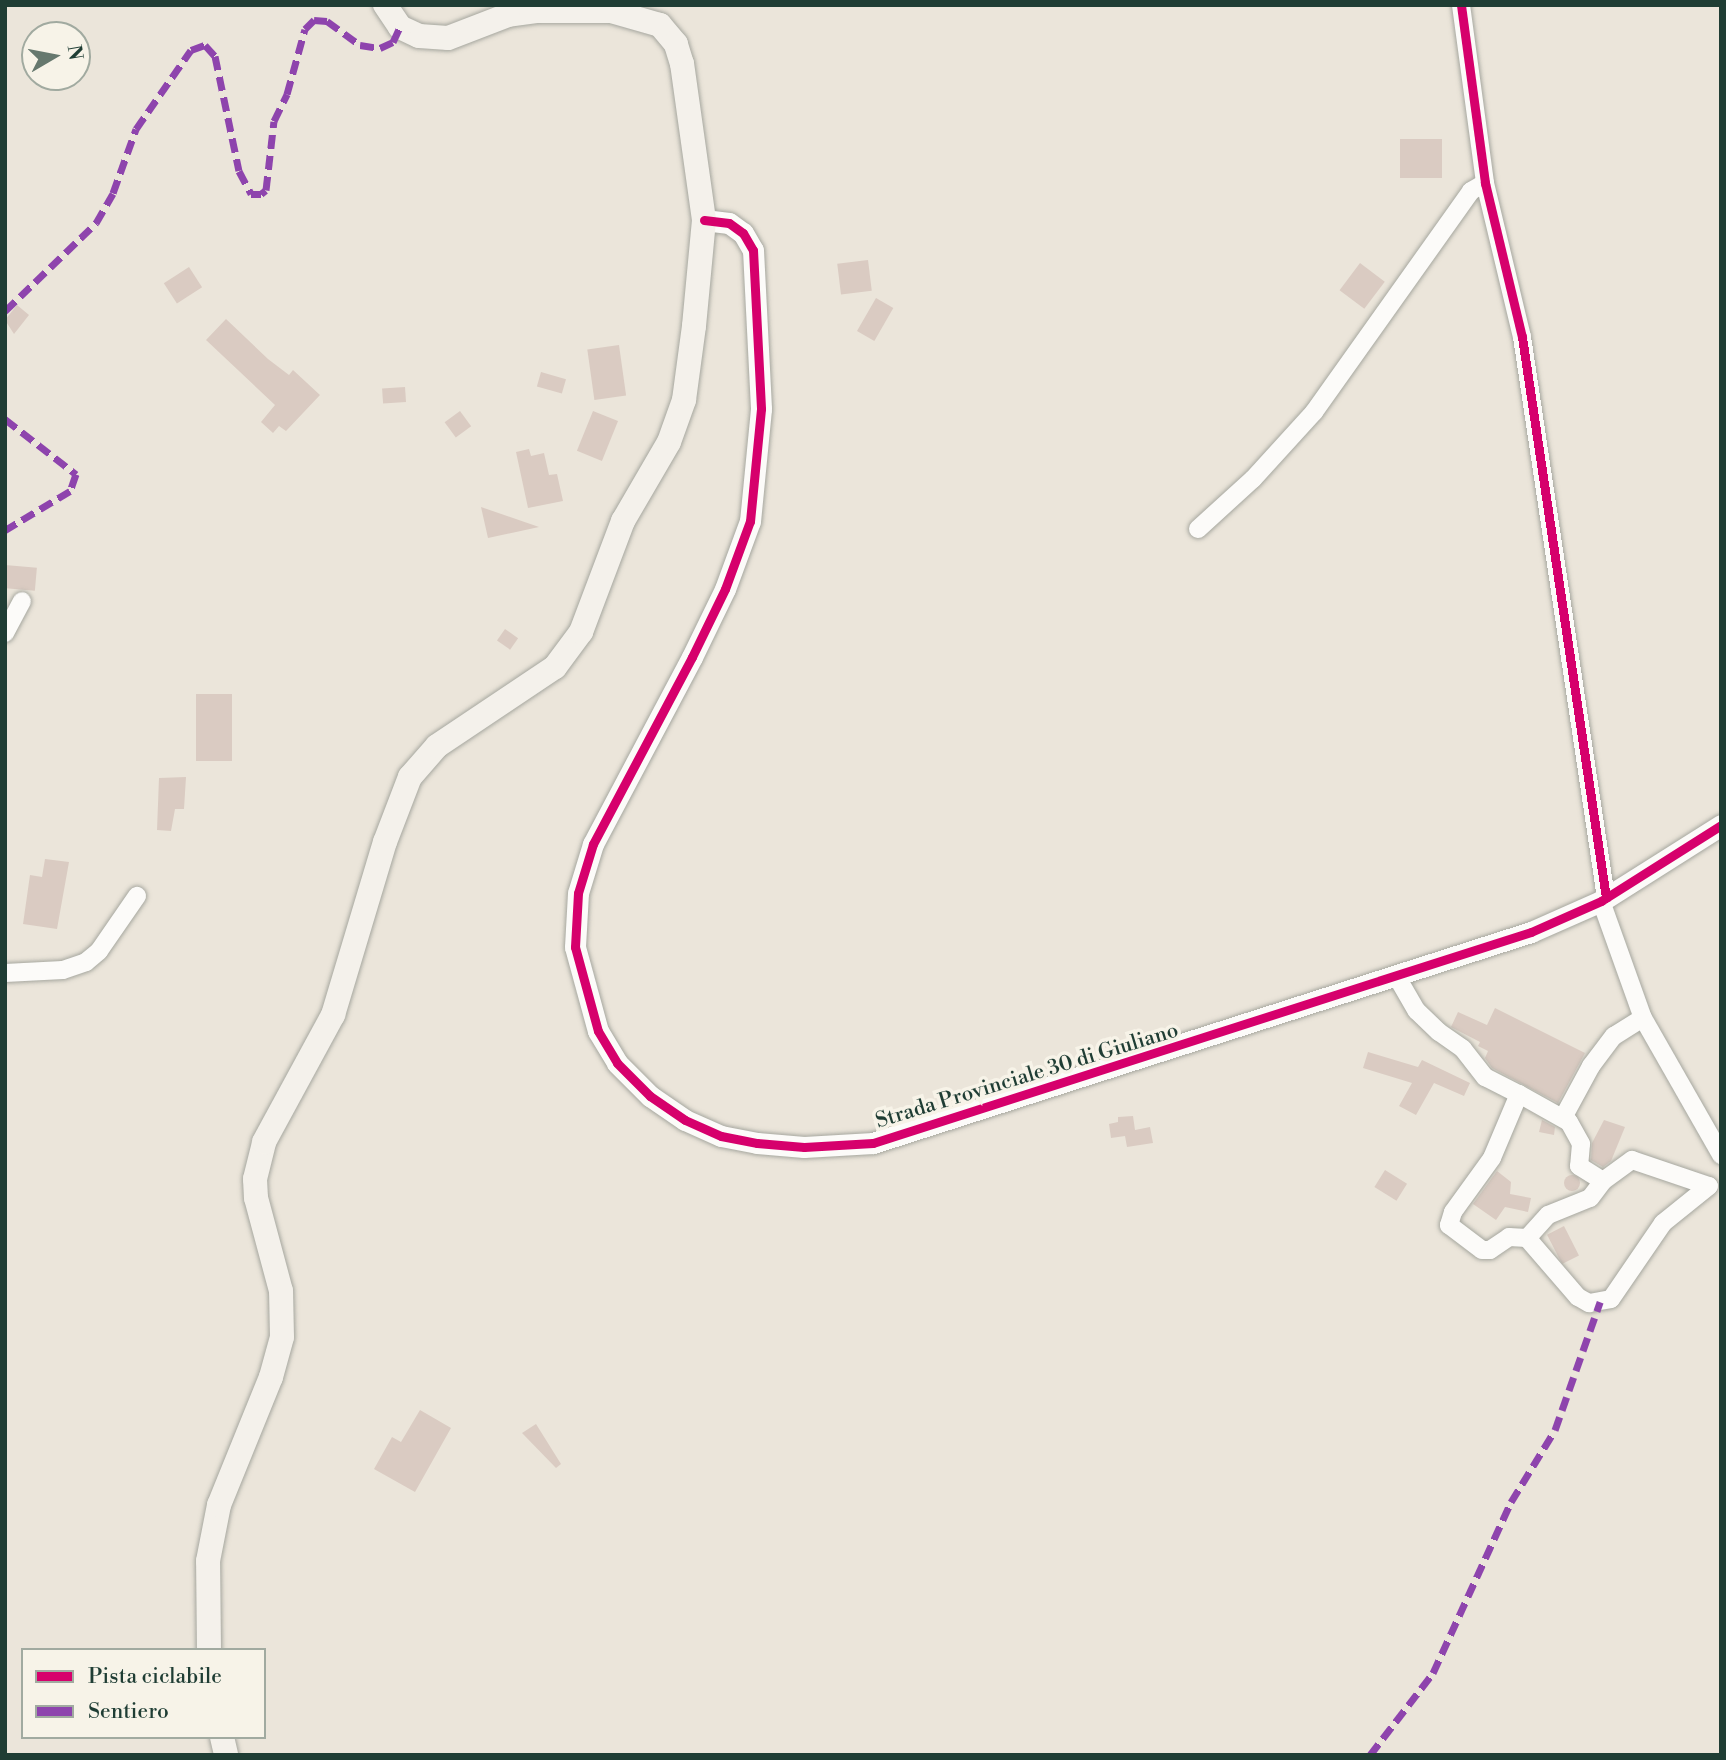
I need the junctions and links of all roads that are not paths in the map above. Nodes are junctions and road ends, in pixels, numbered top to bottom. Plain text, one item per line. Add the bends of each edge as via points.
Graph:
1 (384, 5) edge
2 (1461, 5) edge
3 (1485, 183) junction
4 (704, 220) junction
5 (1198, 529) dead end
6 (22, 601) dead end
7 (5, 633) edge
8 (1721, 825) edge
9 (137, 896) dead end
10 (1604, 899) junction
11 (5, 973) edge
12 (1397, 977) junction
13 (1643, 1018) junction
14 (1519, 1094) junction
15 (1564, 1116) junction
16 (1719, 1145) edge
17 (1603, 1181) junction
18 (1527, 1238) junction
19 (209, 1648) edge

1 - 4 main road via 400,27 419,36 449,38 509,15 536,11 611,11 660,25 676,44 682,64
2 - 3 street
3 - 5 street via 1471,191 1314,412 1254,479
3 - 10 street via 1524,349
4 - 12 street, Strada Provinciale 30 di Giuliano via 729,223 743,233 752,250 761,409 759,461 750,521 725,589 593,844 578,893 575,947 598,1031 617,1063 650,1096 685,1120 721,1136 804,1147 873,1143
4 - 19 main road via 684,400 669,442 623,521 581,632 555,667 437,746 410,777 385,842 333,1015 264,1142 255,1180 256,1198 281,1291 282,1337 271,1377 219,1505 208,1561
6 - 7 street
8 - 10 street, Strada Provinciale 30 di Giuliano
9 - 11 street via 99,951 86,962 63,970
10 - 12 street, Strada Provinciale 30 di Giuliano via 1531,932
10 - 13 street
12 - 14 street via 1401,990 1432,1025 1463,1049 1485,1077
13 - 15 street via 1614,1037 1591,1066
13 - 16 street
14 - 15 street
14 - 18 street via 1492,1158 1453,1212 1449,1225 1482,1250 1509,1237
15 - 17 street via 1581,1144 1579,1166
17 - 18 street via 1590,1198 1548,1215
17 - 18 street via 1632,1160 1709,1186 1663,1223 1611,1299 1589,1303 1578,1297

